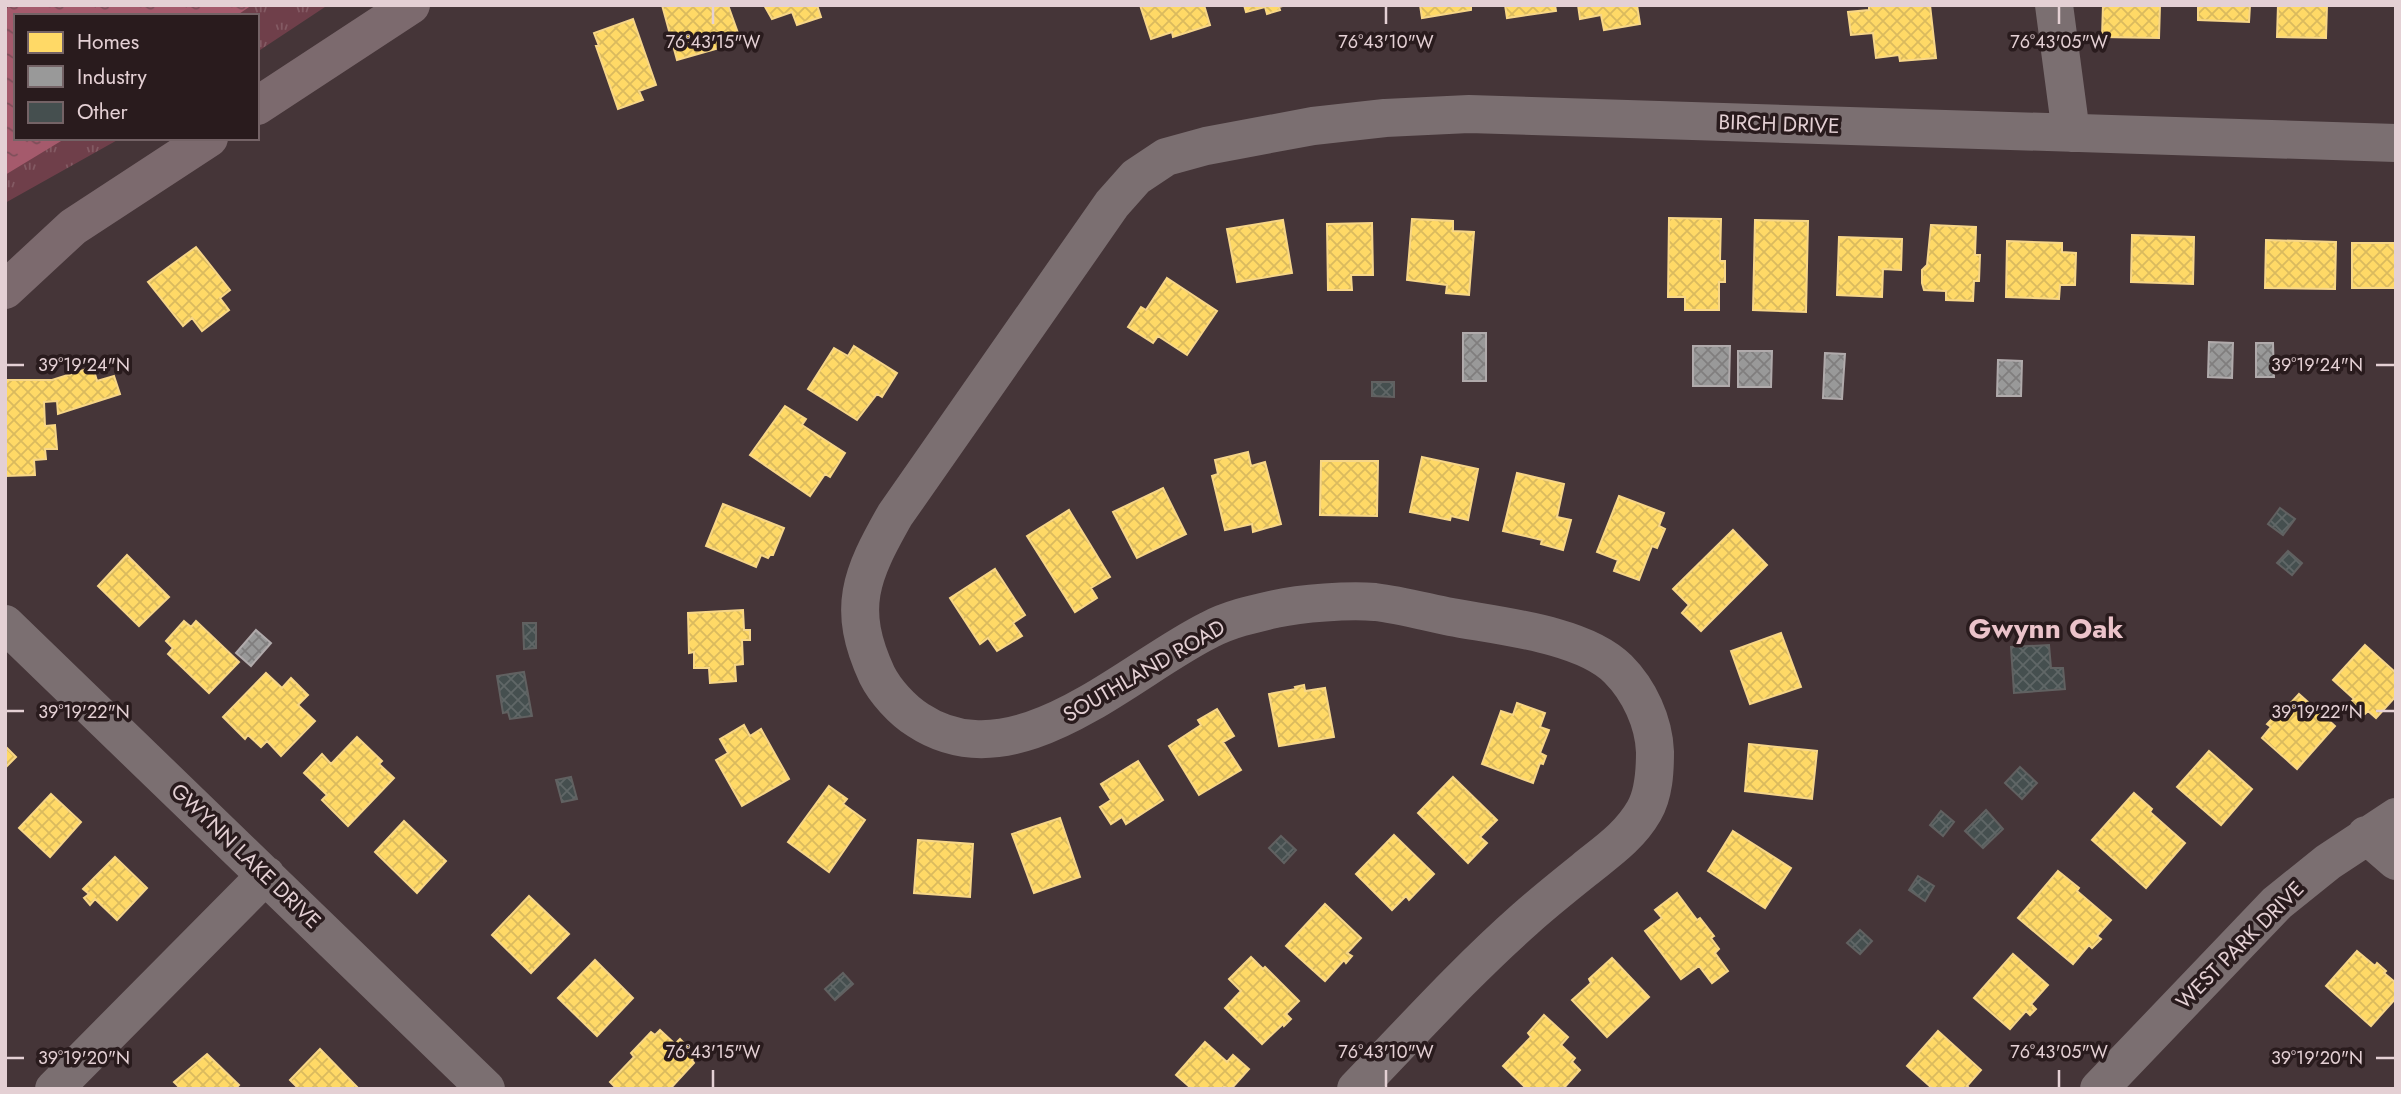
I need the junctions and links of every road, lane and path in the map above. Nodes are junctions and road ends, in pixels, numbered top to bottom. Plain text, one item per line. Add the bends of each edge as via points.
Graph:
1 (411, 5) edge
2 (2054, 5) edge
3 (259, 105) edge
4 (2071, 132) junction
5 (206, 140) edge
6 (2396, 143) edge
7 (1166, 157) joint
8 (73, 227) junction
9 (5, 256) edge
10 (5, 290) edge
11 (5, 624) edge
12 (2381, 826) edge
13 (2396, 861) edge
14 (266, 875) junction
15 (54, 1089) edge
16 (486, 1089) edge
17 (1356, 1089) edge
18 (2099, 1089) edge

1 - 3 main road
2 - 4 street
4 - 6 street, BIRCH DRIVE
4 - 7 street, BIRCH DRIVE via 1469,114 1312,126
5 - 8 main road
7 - 17 street, SOUTHLAND ROAD via 1136,177 1112,204 895,515 871,557 860,624 880,681 909,714 935,731 977,739 1016,736 1054,723 1208,630 1280,608 1374,602 1550,636 1585,648 1617,668 1641,700 1654,735 1656,773 1647,808 1627,836 1525,920
8 - 9 main road
8 - 10 main road
11 - 14 street, GWYNN LAKE DRIVE
12 - 13 street
12 - 18 street, WEST PARK DRIVE via 2277,903
14 - 15 street
14 - 16 street, GWYNN LAKE DRIVE

